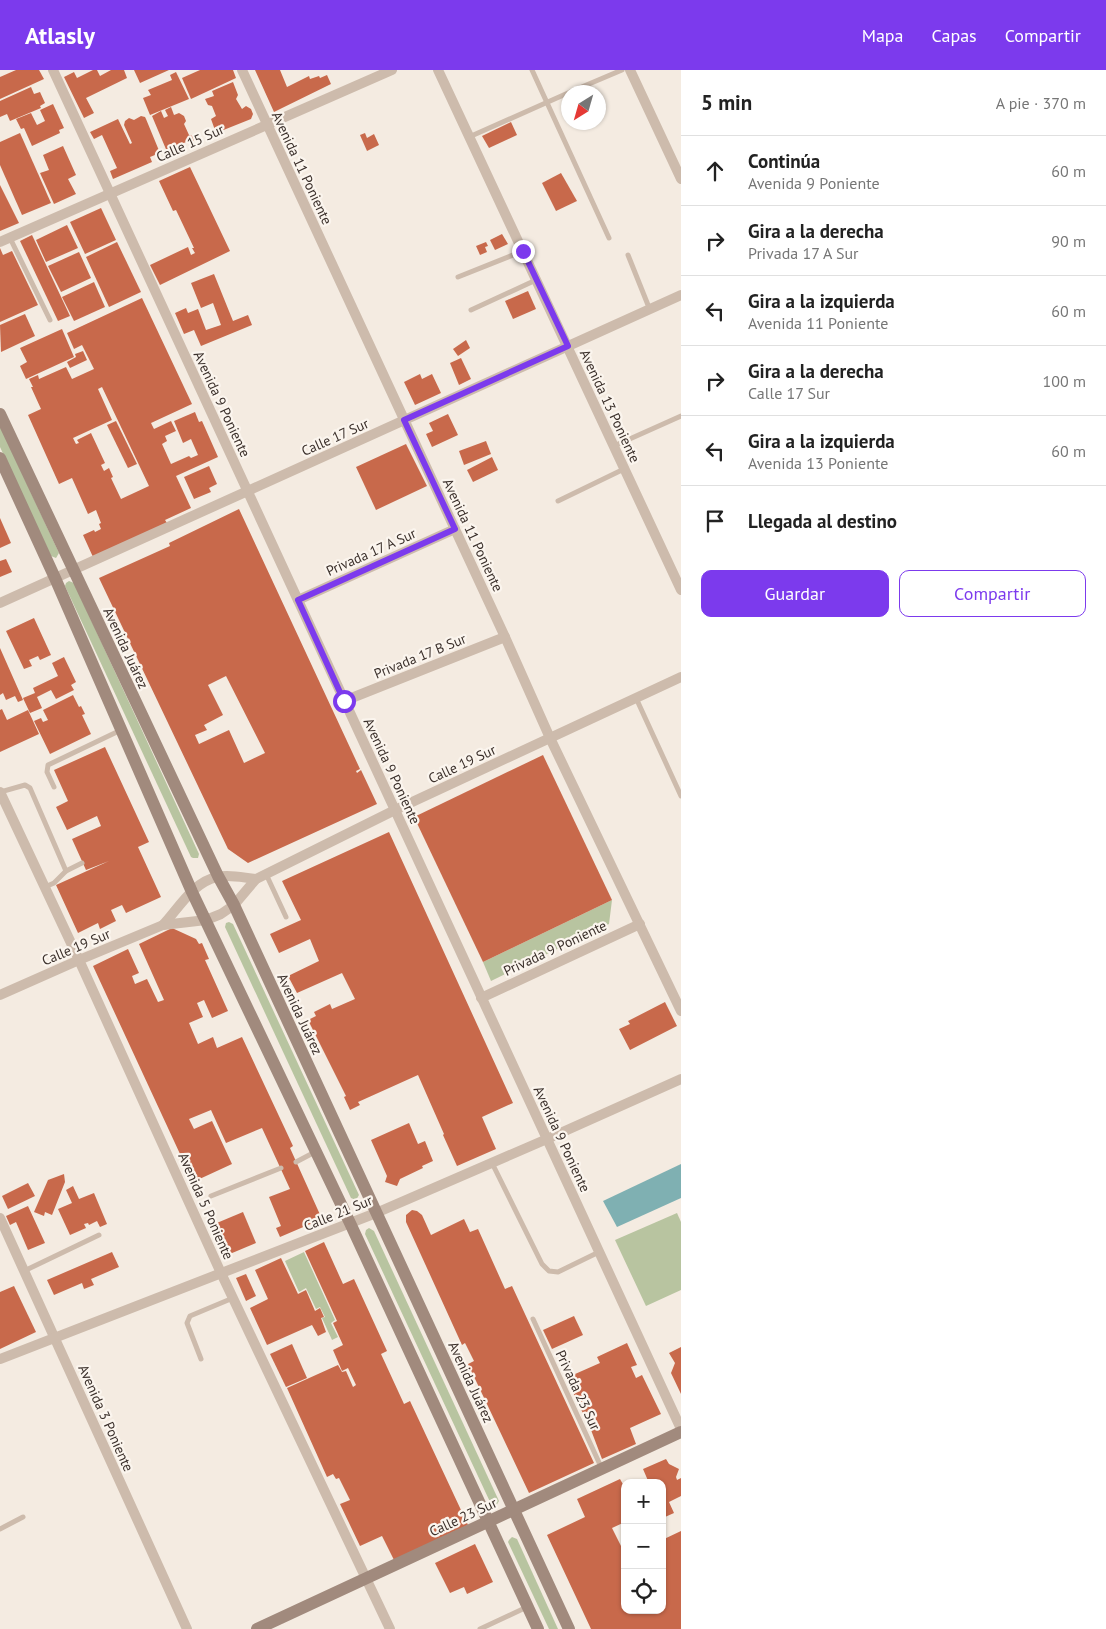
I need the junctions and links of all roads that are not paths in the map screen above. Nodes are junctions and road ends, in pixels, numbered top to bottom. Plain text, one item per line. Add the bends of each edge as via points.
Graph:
1 (53, 70) edge
2 (242, 70) edge
3 (392, 70) edge
4 (438, 70) edge
5 (532, 70) edge
6 (622, 70) edge
7 (630, 70) edge
8 (587, 85) edge
9 (561, 97) edge
10 (547, 103) junction
11 (267, 124) junction
12 (469, 137) junction
13 (681, 178) edge
14 (110, 193) junction
15 (10, 237) junction
16 (608, 238) dead end
17 (0, 242) edge
18 (523, 251) junction
19 (628, 255) dead end
20 (458, 277) dead end
21 (536, 280) junction
22 (681, 296) edge
23 (471, 310) dead end
24 (650, 310) junction
25 (50, 320) dead end
26 (568, 346) junction
27 (0, 414) edge
28 (681, 416) edge
29 (404, 420) junction
30 (614, 446) junction
31 (0, 458) edge
32 (625, 469) junction
33 (247, 491) junction
34 (558, 501) dead end
35 (455, 529) junction
36 (72, 570) junction
37 (55, 578) junction
38 (681, 590) edge
39 (298, 600) junction
40 (0, 603) edge
41 (505, 637) junction
42 (681, 678) edge
43 (636, 698) junction
44 (344, 701) junction
45 (122, 730) junction
46 (550, 738) junction
47 (54, 788) dead end
48 (0, 792) edge
49 (681, 796) edge
50 (395, 810) junction
51 (82, 863) dead end
52 (66, 872) junction
53 (218, 876) junction
54 (261, 877) junction
55 (44, 888) junction
56 (192, 892) junction
57 (234, 905) junction
58 (286, 917) dead end
59 (206, 920) junction
60 (640, 924) junction
61 (163, 925) junction
62 (79, 960) junction
63 (0, 996) edge
64 (481, 998) junction
65 (681, 1011) edge
66 (681, 1079) edge
67 (547, 1139) junction
68 (316, 1151) junction
69 (296, 1162) dead end
70 (492, 1163) junction
71 (280, 1168) dead end
72 (211, 1196) dead end
73 (376, 1213) junction
74 (0, 1218) edge
75 (350, 1223) junction
76 (99, 1234) dead end
77 (599, 1252) junction
78 (24, 1271) junction
79 (221, 1273) junction
80 (233, 1298) junction
81 (533, 1320) dead end
82 (55, 1339) junction
83 (0, 1359) edge
84 (201, 1359) dead end
85 (681, 1431) edge
86 (602, 1469) junction
87 (513, 1510) junction
88 (23, 1517) dead end
89 (488, 1522) junction
90 (0, 1529) edge
91 (366, 1578) junction
92 (528, 1607) junction
93 (187, 1629) edge
94 (257, 1629) edge
95 (390, 1629) edge
96 (480, 1629) edge
97 (538, 1629) edge
98 (568, 1629) edge

1 - 14 street, Avenida 9 Poniente
2 - 11 street, Avenida 11 Poniente
3 - 11 street, Calle 15 Sur
4 - 12 street, Avenida 13 Poniente
5 - 10 lane
6 - 8 lane
7 - 13 street
9 - 10 lane
10 - 12 lane
10 - 16 lane
11 - 14 street, Calle 15 Sur
11 - 29 street, Avenida 11 Poniente
12 - 18 street, Avenida 13 Poniente
14 - 15 street, Calle 15 Sur
14 - 33 street, Avenida 9 Poniente
15 - 17 street, Calle 15 Sur
15 - 25 lane
18 - 20 lane
18 - 21 street, Avenida 13 Poniente
19 - 24 lane
21 - 23 lane
21 - 26 street, Avenida 13 Poniente
22 - 24 street, Calle 17 Sur
24 - 26 street, Calle 17 Sur
26 - 29 street, Calle 17 Sur
26 - 30 street, Avenida 13 Poniente
27 - 36 main road, Avenida Juárez
28 - 30 lane
29 - 33 street, Calle 17 Sur
29 - 35 street, Avenida 11 Poniente
30 - 32 street, Avenida 13 Poniente
31 - 37 main road
32 - 34 lane
32 - 38 street, Avenida 13 Poniente
33 - 36 street, Calle 17 Sur
33 - 39 street, Avenida 9 Poniente
35 - 39 street, Privada 17 A Sur
35 - 41 street, Avenida 11 Poniente
36 - 37 street, Calle 17 Sur
36 - 53 main road, Avenida Juárez
37 - 40 street, Calle 17 Sur
37 - 45 main road
39 - 44 street, Avenida 9 Poniente
41 - 44 street, Privada 17 B Sur
41 - 46 street, Avenida 11 Poniente
42 - 43 street, Calle 19 Sur
43 - 46 street, Calle 19 Sur
43 - 49 lane
44 - 50 street, Avenida 9 Poniente
45 - 47 lane via 48,765 47,772
45 - 56 main road
46 - 50 street, Calle 19 Sur
46 - 60 street, Avenida 11 Poniente
48 - 52 lane via 25,785 30,788
48 - 55 street, Avenida 5 Poniente
50 - 54 street, Calle 19 Sur
50 - 64 street, Avenida 9 Poniente
51 - 52 lane
52 - 55 lane
53 - 54 street
53 - 56 street, Calle 19 Sur via 205,881
53 - 57 main road, Avenida Juárez
54 - 57 street, Calle 19 Sur
54 - 58 lane
55 - 62 street, Avenida 5 Poniente
56 - 59 main road
56 - 61 street, Calle 19 Sur
57 - 59 street, Calle 19 Sur
57 - 73 main road, Avenida Juárez
59 - 61 street, Calle 19 Sur
59 - 68 main road
60 - 64 street, Privada 9 Poniente
60 - 65 street, Avenida 11 Poniente
61 - 62 street, Calle 19 Sur
62 - 63 street, Calle 19 Sur
62 - 79 street, Avenida 5 Poniente
64 - 67 street, Avenida 9 Poniente
66 - 67 street, Calle 21 Sur
67 - 70 street, Calle 21 Sur
67 - 77 street, Avenida 9 Poniente
68 - 69 lane
68 - 75 main road
70 - 73 street, Calle 21 Sur
70 - 77 lane via 542,1264 549,1271 558,1272
71 - 72 lane
73 - 75 street, Calle 21 Sur
73 - 87 main road, Avenida Juárez
74 - 78 street, Avenida 3 Poniente
75 - 79 street, Calle 21 Sur
75 - 89 main road
76 - 78 lane
77 - 85 street, Avenida 9 Poniente
78 - 82 street, Avenida 3 Poniente
79 - 80 street, Avenida 5 Poniente
79 - 82 street, Calle 21 Sur
80 - 84 lane via 188,1319 186,1324
80 - 91 street, Avenida 5 Poniente
81 - 86 lane, Privada 23 Sur
82 - 83 street, Calle 21 Sur
82 - 93 street, Avenida 3 Poniente
85 - 86 main road, Calle 23 Sur
86 - 87 main road, Calle 23 Sur
87 - 89 main road, Calle 23 Sur
87 - 98 main road, Avenida Juárez
88 - 90 lane
89 - 91 main road, Calle 23 Sur
89 - 92 main road
91 - 94 main road, Calle 23 Sur
91 - 95 street, Avenida 5 Poniente
92 - 96 lane
92 - 97 main road

